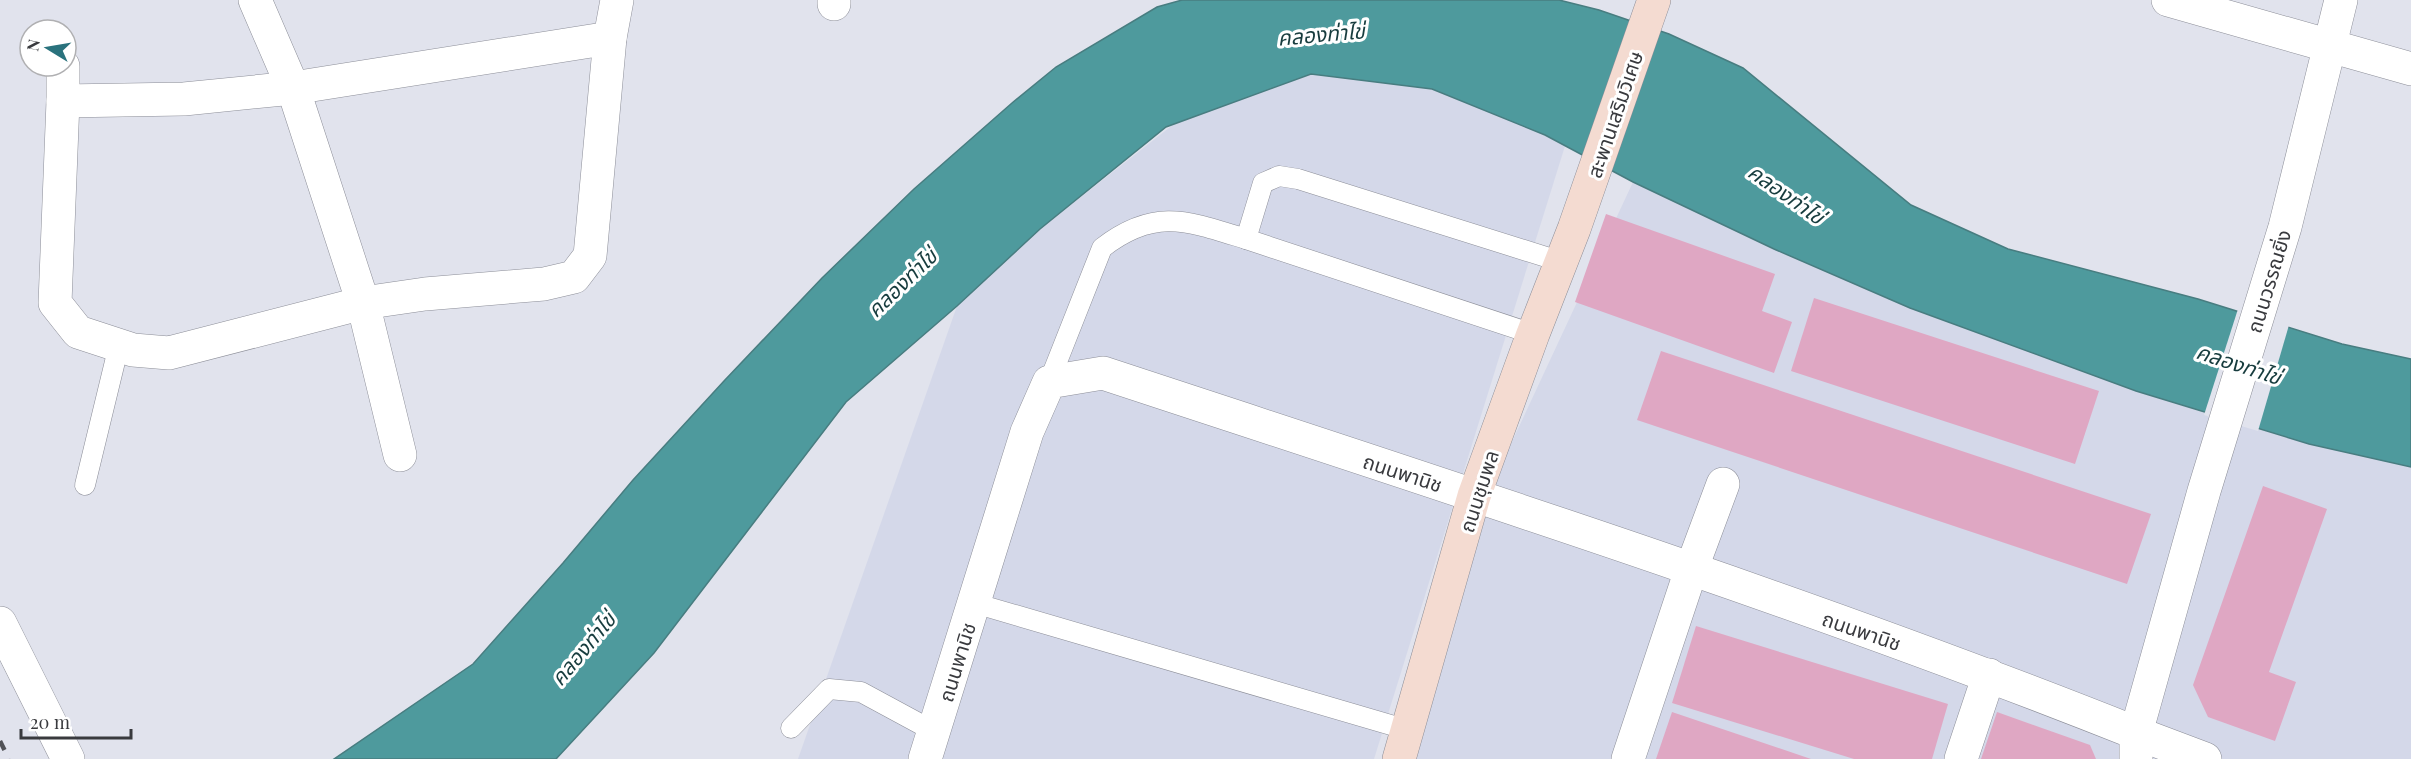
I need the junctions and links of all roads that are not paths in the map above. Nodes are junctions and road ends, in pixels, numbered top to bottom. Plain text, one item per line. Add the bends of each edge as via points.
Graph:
1 (255, 0) edge
2 (617, 0) edge
3 (1654, 0) edge
4 (2168, 0) edge
5 (2341, 0) edge
6 (610, 38) junction
7 (2331, 47) junction
8 (2411, 69) edge
9 (63, 78) edge
10 (293, 88) junction
11 (63, 101) junction
12 (1574, 229) joint
13 (1246, 239) junction
14 (1562, 262) junction
15 (363, 303) junction
16 (1533, 334) junction
17 (119, 345) junction
18 (1049, 382) junction
19 (400, 455) dead end
20 (1723, 484) dead end
21 (85, 485) dead end
22 (1474, 496) junction
23 (1691, 570) junction
24 (974, 603) junction
25 (0, 623) edge
26 (1989, 675) junction
27 (791, 728) dead end
28 (1403, 744) edge
29 (930, 745) edge
30 (2136, 746) edge
31 (68, 759) edge
32 (1628, 759) edge
33 (1960, 759) edge
34 (2205, 759) edge

1 - 10 street
2 - 6 street
3 - 12 main road, สะพานเสริมวิเศษ
4 - 7 street
5 - 7 street, ถนนวรรณยิ่ง
6 - 10 street
6 - 15 street via 590,256 574,277 544,284
7 - 8 street
7 - 30 street, ถนนวรรณยิ่ง via 2285,227 2204,491
9 - 11 street
10 - 11 street via 184,99
10 - 15 street
11 - 17 street via 55,303 78,332
12 - 14 main road, ถนนชุมพล
13 - 14 lane via 1263,183 1279,176 1298,178
13 - 16 lane
13 - 18 lane via 1181,221 1145,224 1115,238 1102,248
14 - 16 main road, ถนนชุมพล
15 - 17 street via 169,353
15 - 19 street
16 - 22 main road, ถนนชุมพล
17 - 21 lane
18 - 22 street, ถนนพานิช via 1103,373
18 - 24 street, ถนนพานิช via 1027,432
20 - 23 street
22 - 23 street, ถนนพานิช
22 - 28 main road, ถนนชุมพล
23 - 26 street, ถนนพานิช
23 - 32 street
24 - 28 lane
24 - 29 street, ถนนพานิช
25 - 31 street
26 - 30 street, ถนนพานิช
26 - 33 street
27 - 29 lane via 829,689 861,692
30 - 34 street, ถนนพานิช

